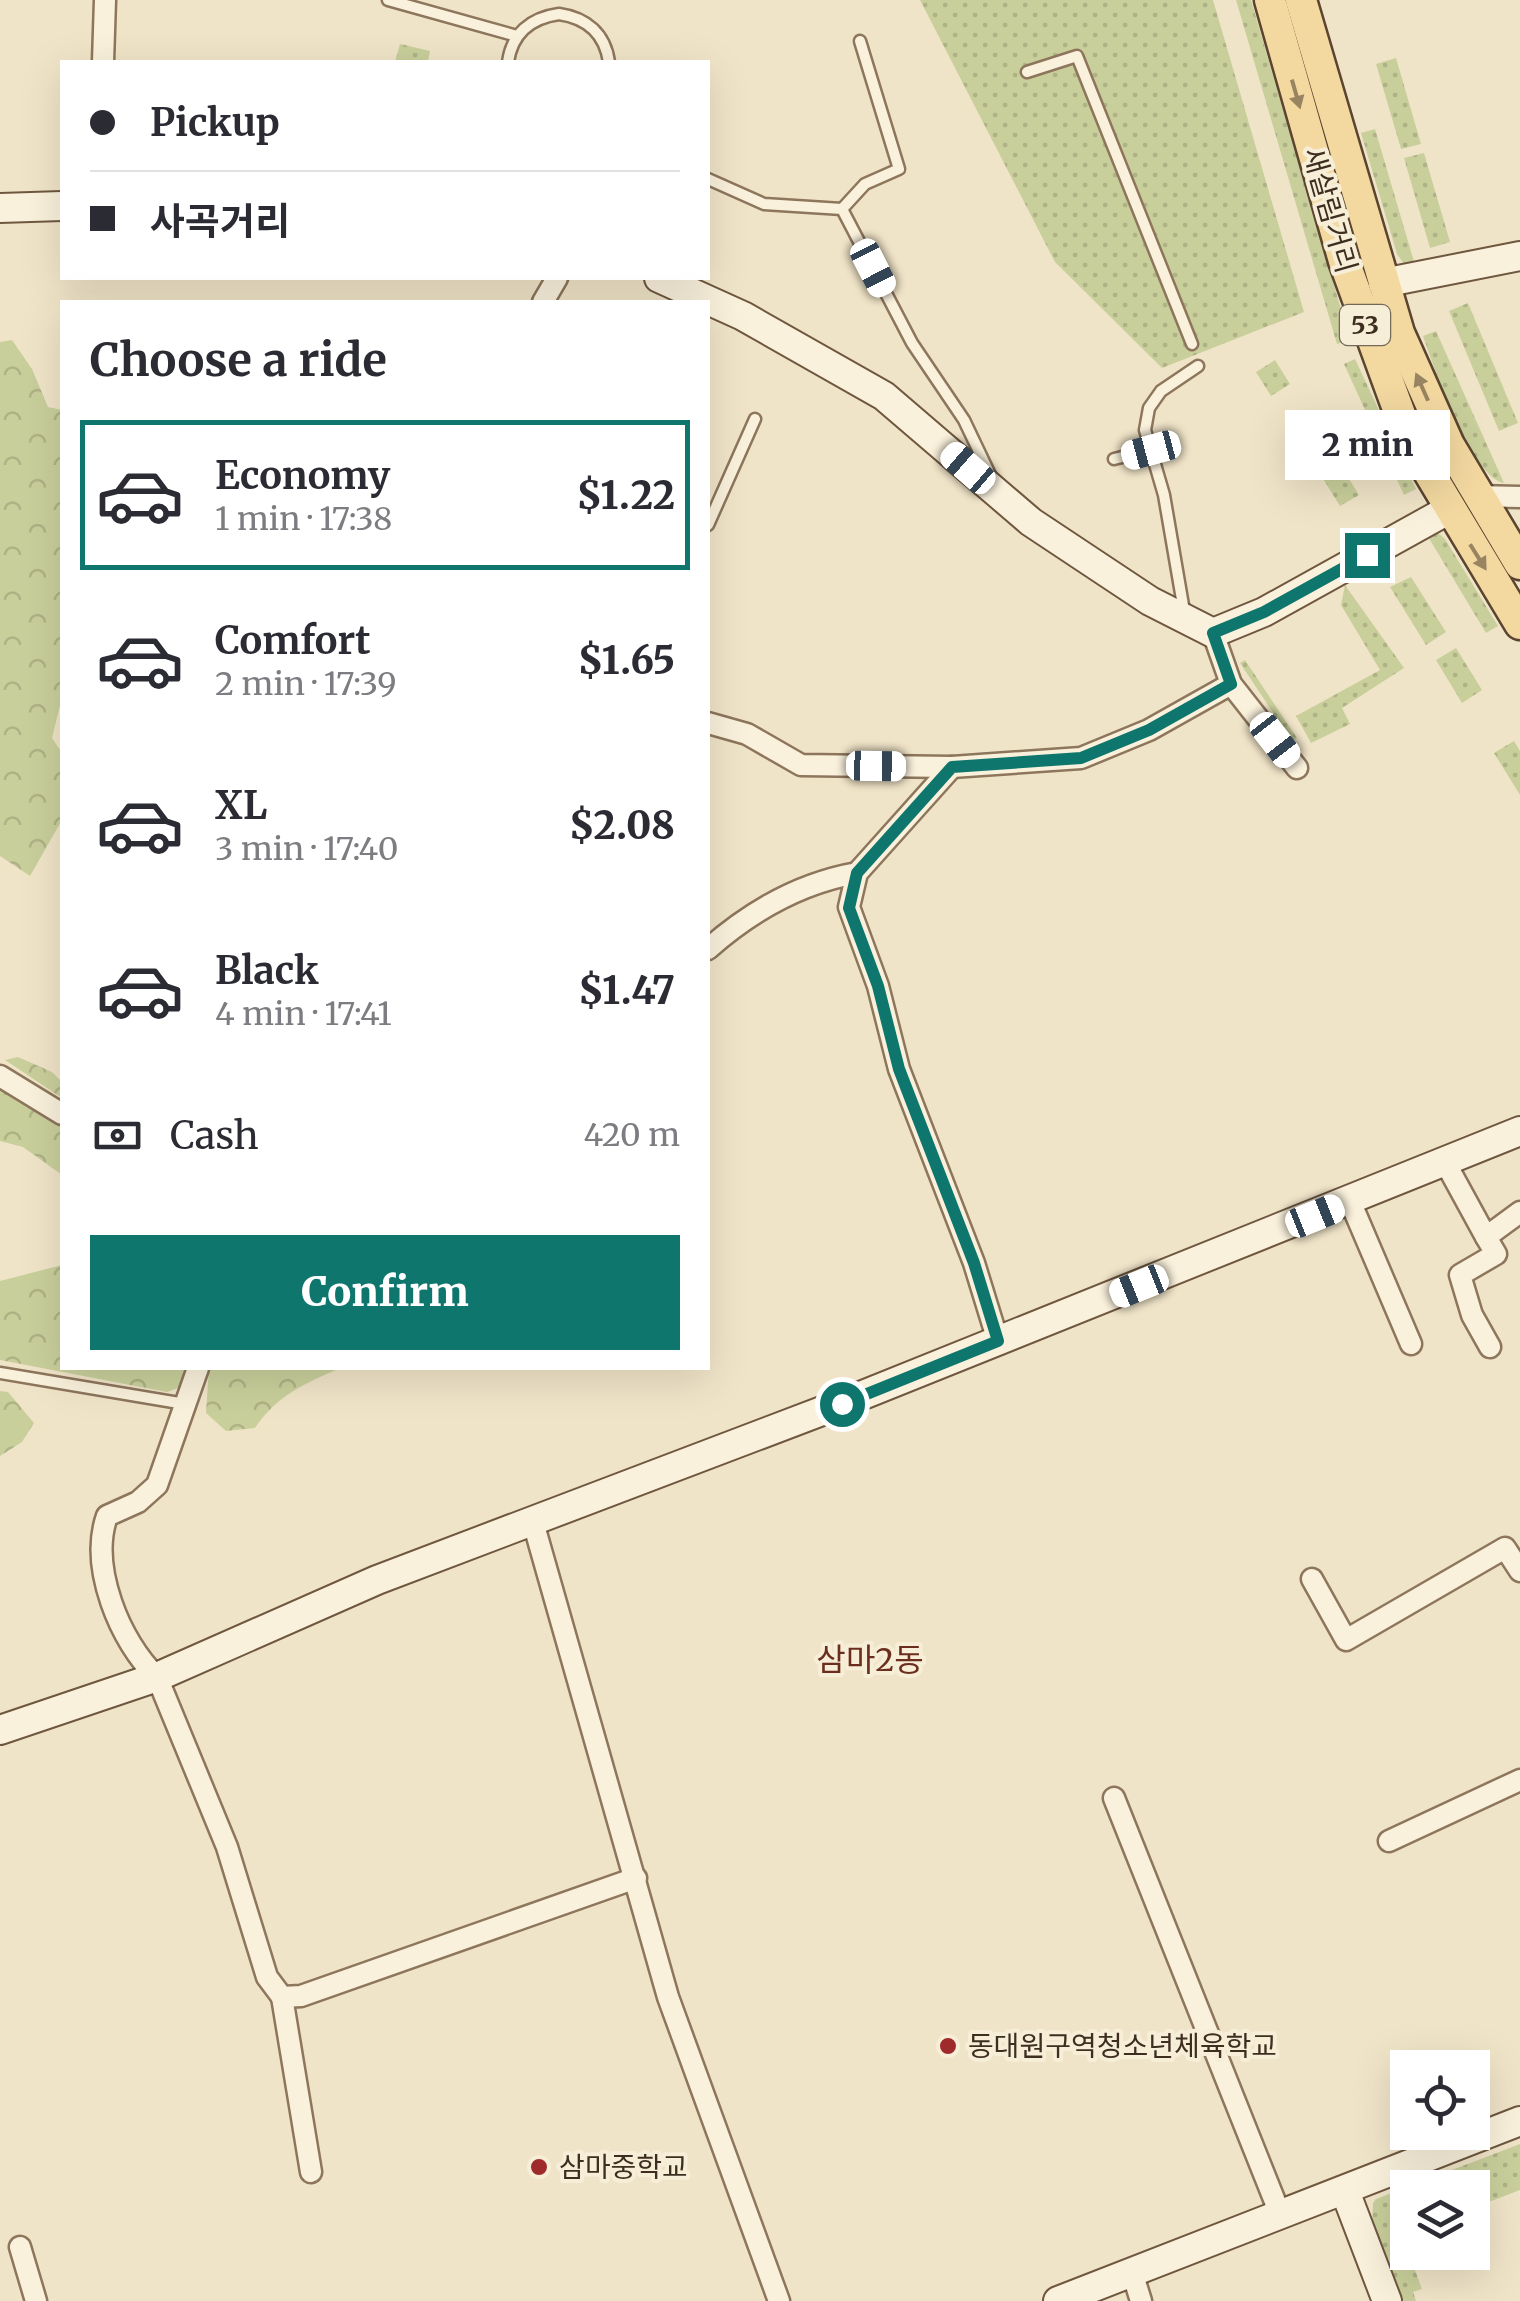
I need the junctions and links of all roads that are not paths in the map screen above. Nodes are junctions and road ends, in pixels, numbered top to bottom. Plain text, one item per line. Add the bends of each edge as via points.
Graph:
1 (105, 0) edge
2 (388, 0) edge
3 (1270, 0) edge
4 (1300, 0) edge
5 (517, 36) junction
6 (860, 41) dead end
7 (102, 60) edge
8 (509, 60) edge
9 (609, 60) edge
10 (1027, 72) dead end
11 (710, 180) edge
12 (60, 206) edge
13 (0, 208) edge
14 (842, 209) junction
15 (1520, 256) edge
16 (663, 280) edge
17 (1382, 282) junction
18 (708, 300) edge
19 (710, 301) edge
20 (1192, 344) dead end
21 (1198, 366) dead end
22 (756, 419) dead end
23 (1151, 450) junction
24 (1114, 459) dead end
25 (996, 492) junction
26 (1476, 496) junction
27 (1520, 497) edge
28 (1448, 510) junction
29 (710, 520) edge
30 (1520, 564) edge
31 (1520, 624) edge
32 (1200, 627) junction
33 (1231, 684) junction
34 (710, 723) edge
35 (952, 767) junction
36 (1297, 768) dead end
37 (857, 873) junction
38 (710, 947) edge
39 (0, 1076) edge
40 (60, 1113) edge
41 (1520, 1131) edge
42 (1445, 1162) junction
43 (1350, 1202) junction
44 (1520, 1212) edge
45 (1486, 1238) junction
46 (998, 1341) junction
47 (1411, 1344) dead end
48 (1490, 1348) dead end
49 (197, 1370) edge
50 (0, 1373) edge
51 (186, 1405) junction
52 (533, 1522) junction
53 (1520, 1570) edge
54 (1312, 1579) dead end
55 (157, 1677) junction
56 (0, 1730) edge
57 (1520, 1780) edge
58 (1114, 1798) dead end
59 (1389, 1841) dead end
60 (636, 1878) junction
61 (282, 1996) junction
62 (1520, 2121) edge
63 (311, 2172) dead end
64 (1345, 2192) junction
65 (1280, 2214) junction
66 (20, 2247) dead end
67 (1132, 2272) junction
68 (36, 2301) edge
69 (779, 2301) edge
70 (1058, 2301) edge
71 (1141, 2301) edge
72 (1387, 2301) edge

1 - 7 street
2 - 5 lane
3 -> 28 main road, 새살림거리 / 53 via 1371,344 1408,439
4 - 17 main road, 새살림거리 / 53
5 - 8 lane
5 - 9 lane via 535,20 571,16 600,36
6 - 14 lane via 899,169 865,184
10 - 20 lane via 1078,56
11 - 14 lane via 764,204
12 - 13 street
14 - 25 lane via 912,343 988,464
15 - 17 street
16 - 18 street
26 -> 17 main road, 새살림거리 / 53 via 1422,388
19 - 25 street via 884,396
21 - 23 lane via 1160,390 1148,408
22 - 29 lane
23 - 24 lane
23 - 32 lane
25 - 32 street via 1031,522
26 - 27 street
26 - 30 main road, 새살림거리 / 53
28 -> 31 main road, 새살림거리 / 53
28 - 32 street via 1264,612
32 - 33 street
33 - 35 street via 1081,758
33 - 36 street
34 - 35 street via 748,734 801,765
35 - 37 street
37 - 38 street via 826,878 754,911
37 - 46 street via 849,908 855,930
39 - 40 street
41 - 42 street
42 - 43 street
42 - 45 street
43 - 46 street
43 - 47 street
44 - 45 street
45 - 48 street via 1496,1254 1460,1275
46 - 52 street
49 - 51 street
50 - 51 lane
51 - 55 street via 157,1485 108,1516 103,1537 116,1612 136,1656
52 - 55 street via 376,1580
52 - 60 street
53 - 54 street via 1505,1548 1346,1640
55 - 56 street
55 - 61 street via 227,1847 267,1977
57 - 59 street
58 - 65 street
60 - 61 street via 302,1996
60 - 69 street via 668,1998
61 - 63 street
62 - 64 street
64 - 65 street
64 - 72 street
65 - 67 street
66 - 68 street
67 - 70 street
67 - 71 street

